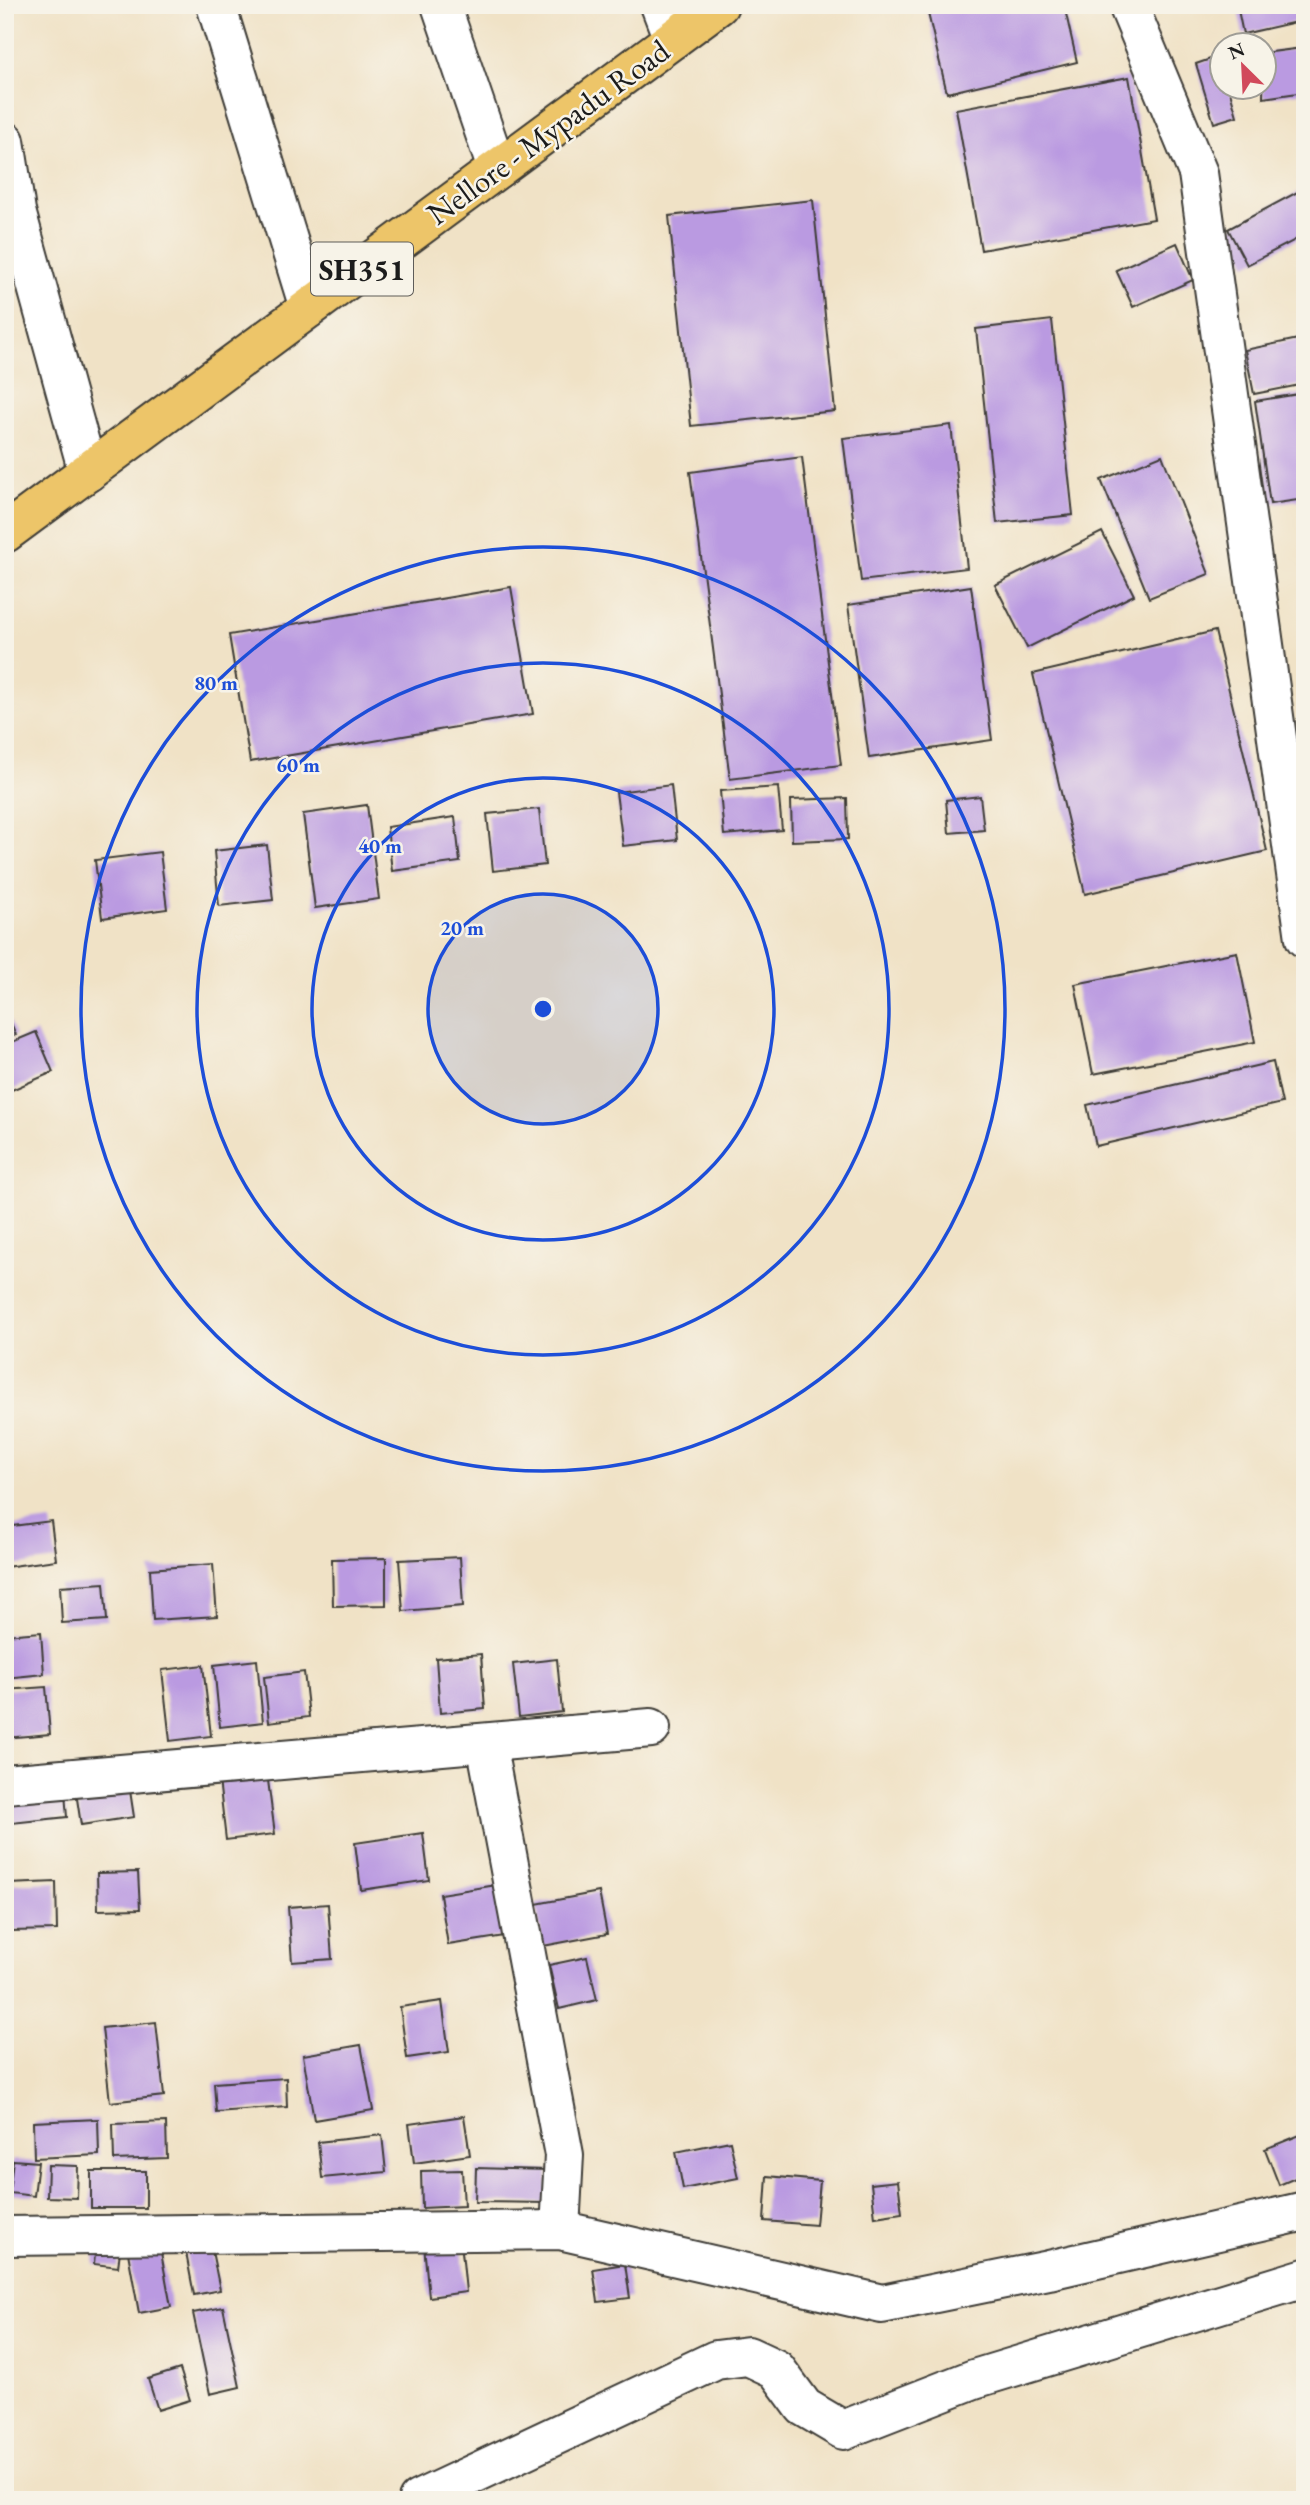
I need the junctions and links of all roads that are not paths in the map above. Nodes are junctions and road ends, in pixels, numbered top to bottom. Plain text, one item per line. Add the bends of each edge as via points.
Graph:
1 (216, 5) edge
2 (441, 5) edge
3 (719, 5) edge
4 (1128, 5) edge
5 (667, 22) edge
6 (5, 141) edge
7 (498, 169) junction
8 (309, 308) junction
9 (88, 471) junction
10 (5, 533) edge
11 (1305, 938) edge
12 (651, 1728) dead end
13 (486, 1743) junction
14 (5, 1784) edge
15 (1305, 2211) edge
16 (560, 2230) junction
17 (5, 2236) edge
18 (1305, 2278) edge
19 (418, 2500) edge

1 - 8 street
2 - 7 street
3 - 5 main road, Nellore - Mypadu Road / SH351
4 - 11 street via 1198,173
5 - 7 main road, Nellore - Mypadu Road / SH351
6 - 9 street via 16,211
7 - 8 main road, Nellore - Mypadu Road / SH351
8 - 9 main road, Nellore - Mypadu Road / SH351
9 - 10 main road, Nellore - Mypadu Road / SH351
12 - 13 street
13 - 14 street
13 - 16 street via 564,2155
15 - 16 street via 882,2304
16 - 17 street
18 - 19 street via 974,2379 843,2430 804,2407 776,2370 748,2356 716,2360

